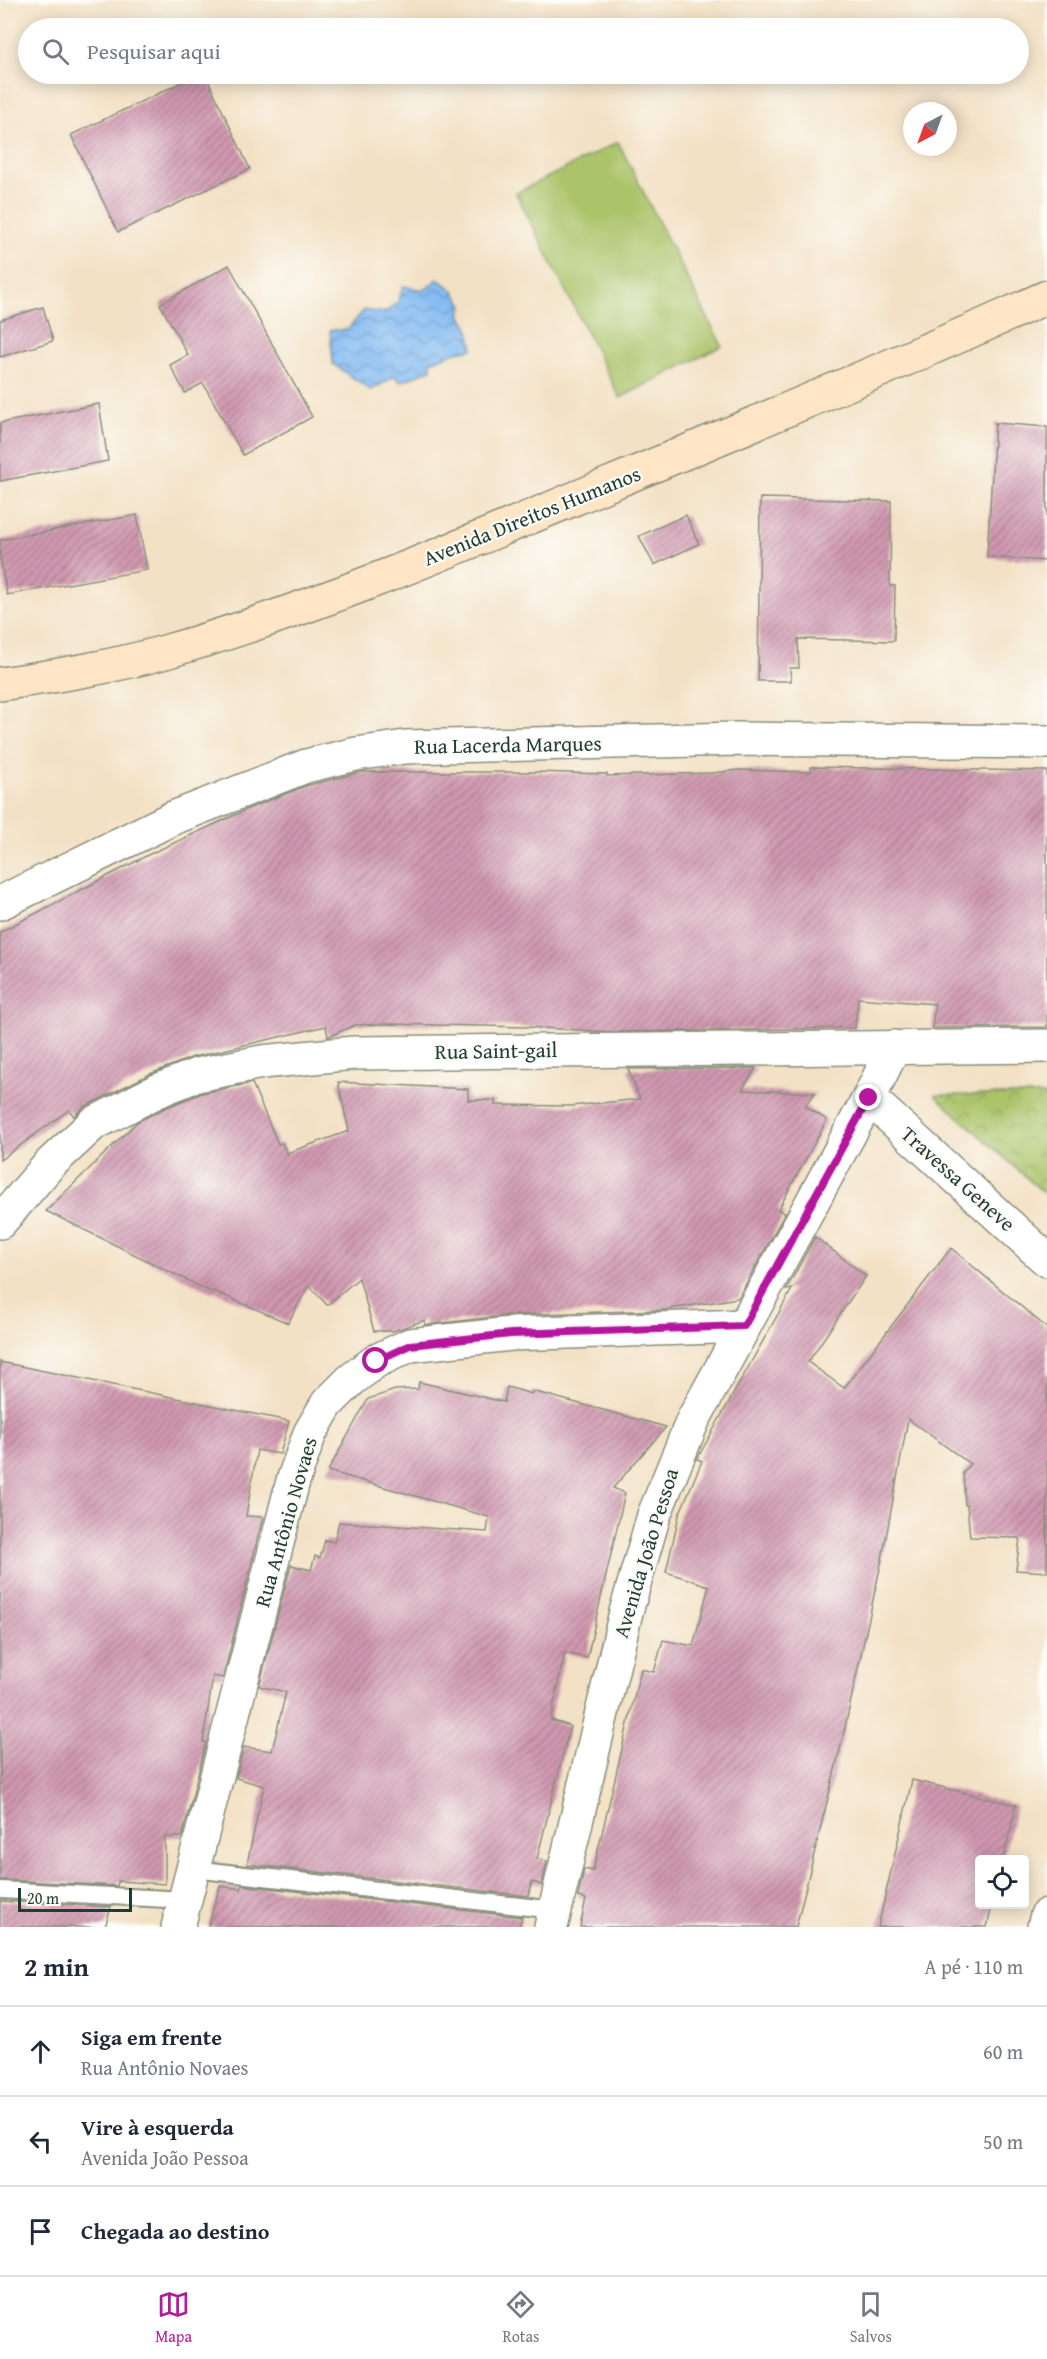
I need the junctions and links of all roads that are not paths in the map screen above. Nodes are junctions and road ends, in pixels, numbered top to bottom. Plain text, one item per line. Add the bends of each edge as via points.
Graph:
1 (1047, 297) edge
2 (0, 684) edge
3 (1047, 742) edge
4 (0, 903) edge
5 (1047, 1046) edge
6 (894, 1047) junction
7 (869, 1098) junction
8 (0, 1222) edge
9 (1047, 1260) edge
10 (744, 1326) junction
11 (0, 1890) edge
12 (185, 1899) edge
13 (1047, 1915) edge
14 (553, 1918) edge
15 (1044, 1927) edge

1 - 2 main road, Avenida Direitos Humanos via 474,541 299,609 164,652 65,675
3 - 4 street, Rua Lacerda Marques via 726,739 405,747 356,754 306,766 173,818
5 - 6 street, Rua Saint-gail
6 - 7 street, Avenida João Pessoa
6 - 8 street, Rua Saint-gail via 354,1053 262,1062 197,1076 157,1091 93,1124 50,1164
7 - 9 street, Travessa Geneve
7 - 10 street, Avenida João Pessoa
10 - 12 street, Rua Antônio Novaes via 511,1334 410,1345 376,1361 327,1404 310,1433 293,1481
10 - 14 street, Avenida João Pessoa via 693,1420 654,1515 626,1612
11 - 12 lane
12 - 14 lane
13 - 15 street

